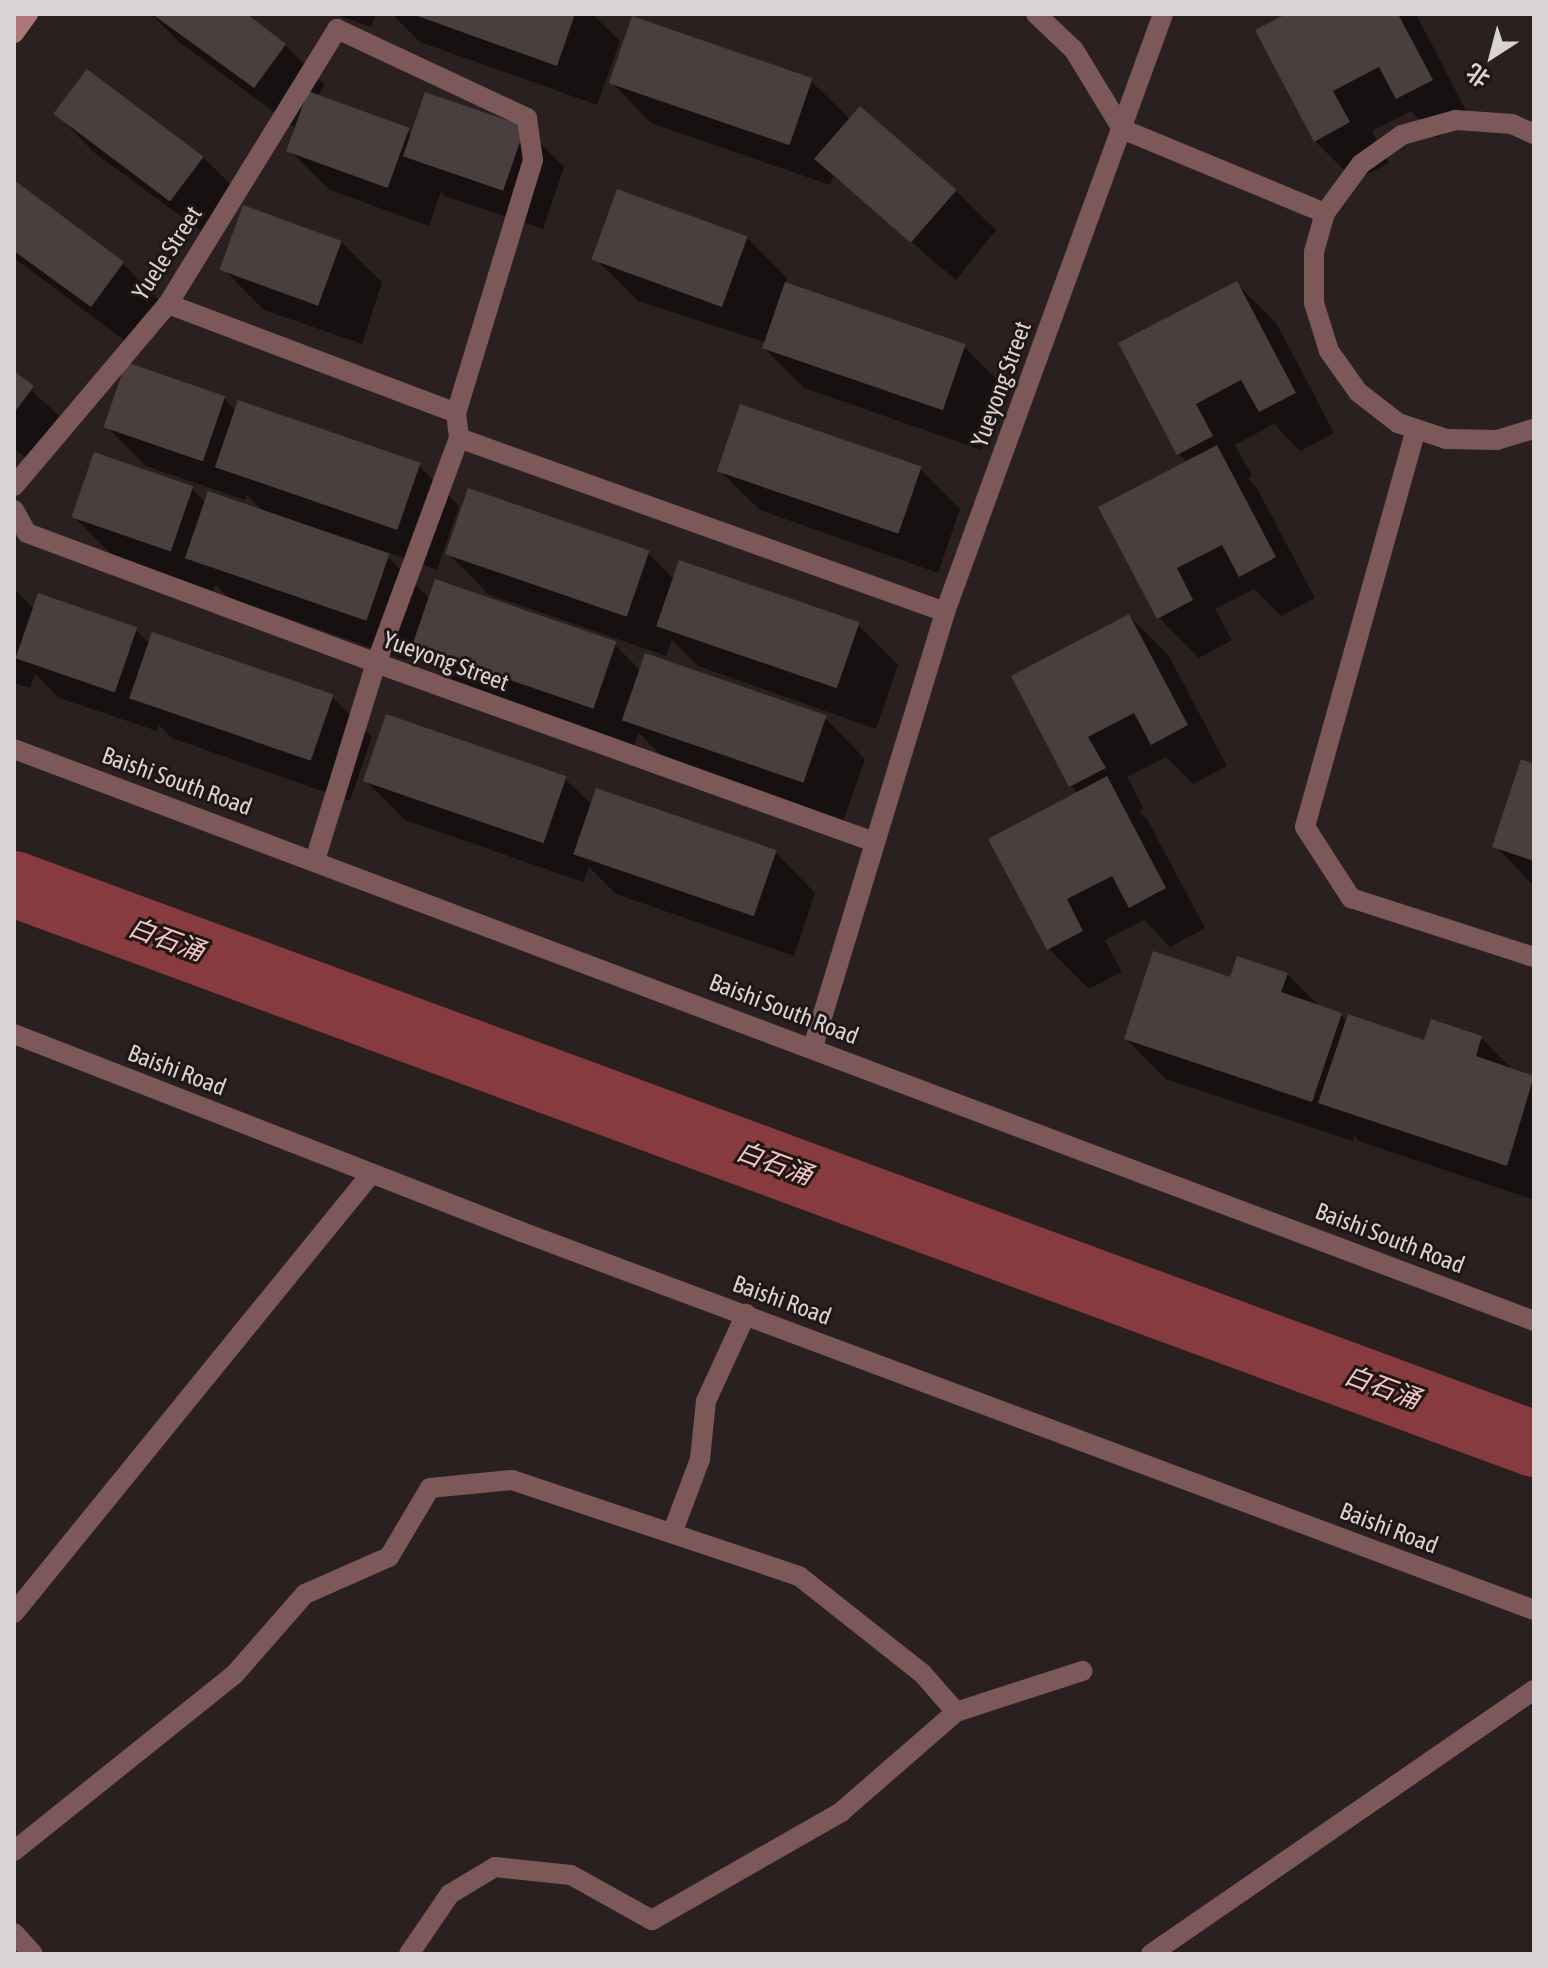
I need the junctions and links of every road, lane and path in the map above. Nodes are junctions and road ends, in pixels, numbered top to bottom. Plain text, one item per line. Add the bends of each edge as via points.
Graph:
1 (28, 14) edge
2 (1036, 14) edge
3 (1163, 14) edge
4 (14, 33) edge
5 (1122, 129) junction
6 (1534, 134) edge
7 (1325, 213) junction
8 (168, 304) junction
9 (456, 413) junction
10 (1416, 429) junction
11 (1534, 429) edge
12 (459, 438) junction
13 (14, 486) edge
14 (14, 510) edge
15 (945, 612) junction
16 (376, 663) junction
17 (14, 749) edge
18 (874, 842) junction
19 (315, 860) junction
20 (1534, 957) edge
21 (14, 1034) edge
22 (813, 1047) junction
23 (371, 1174) junction
24 (746, 1314) junction
25 (1534, 1321) edge
26 (673, 1531) junction
27 (1534, 1610) edge
28 (14, 1613) edge
29 (1082, 1671) dead end
30 (1534, 1690) edge
31 (956, 1712) junction
32 (14, 1851) edge
33 (14, 1933) edge
34 (33, 1954) edge
35 (409, 1954) edge
36 (1151, 1954) edge

1 - 4 main road
2 - 5 street via 1074,50
3 - 5 street, Yueyong Street
5 - 7 street
5 - 15 street, Yueyong Street
6 - 7 street via 1512,124 1456,120 1402,135 1361,164
7 - 10 street via 1314,252 1314,303 1329,351 1358,392 1398,423
8 - 9 street
8 - 9 street, Yuele Street via 337,29 527,118 533,160
8 - 13 street, Yuele Street
9 - 12 street
10 - 11 street via 1446,439 1497,440
10 - 20 street via 1305,827 1351,898
12 - 15 street
12 - 16 street
14 - 16 street, Yueyong Street via 27,533
15 - 18 street, Yueyong Street
16 - 18 street, Yueyong Street
16 - 19 street
17 - 19 street, Baishi South Road
18 - 22 street, Yueyong Street
19 - 22 street, Baishi South Road
21 - 23 street, Baishi Road
22 - 25 street, Baishi South Road
23 - 24 street, Baishi Road
23 - 28 street
24 - 26 street via 706,1401 700,1459
24 - 27 street, Baishi Road
26 - 31 street via 799,1576 922,1673
26 - 32 street via 512,1480 430,1488 389,1557 305,1594 234,1675
29 - 31 street
30 - 36 street
31 - 35 street via 841,1812 652,1920 571,1875 495,1867 450,1894
33 - 34 street

